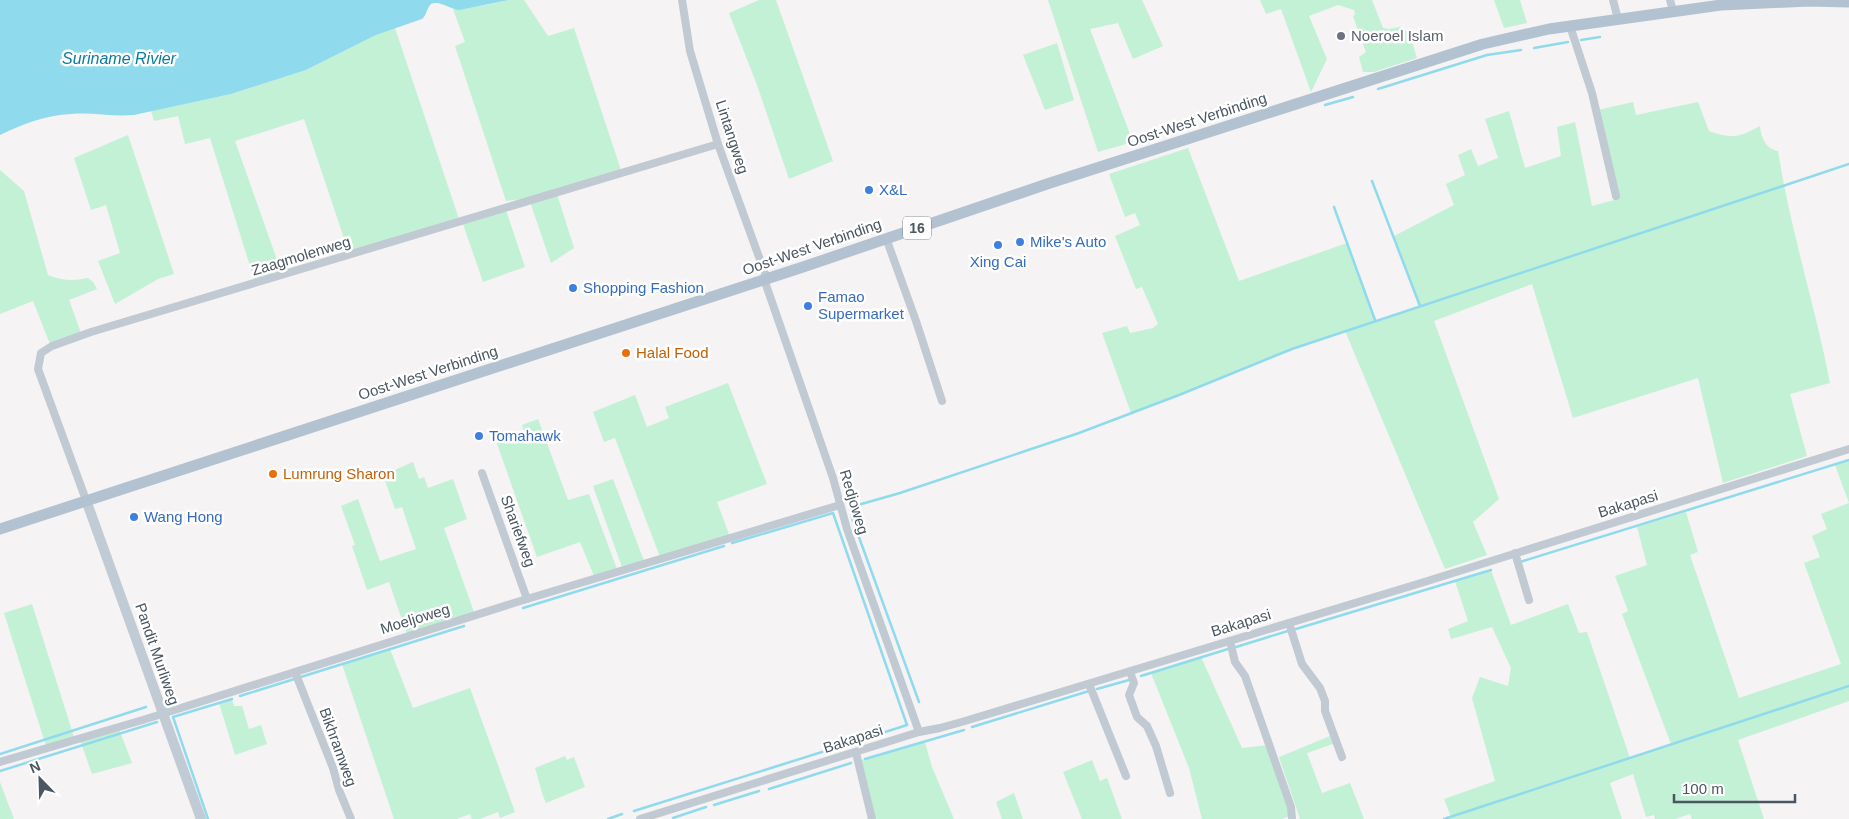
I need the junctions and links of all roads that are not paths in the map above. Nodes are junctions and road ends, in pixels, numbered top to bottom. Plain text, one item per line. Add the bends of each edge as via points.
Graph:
1 (682, 0) edge
2 (1613, 0) edge
3 (1849, 2) edge
4 (1671, 6) edge
5 (1618, 19) junction
6 (1570, 26) junction
7 (718, 144) junction
8 (1616, 196) dead end
9 (886, 238) junction
10 (766, 279) junction
11 (942, 401) dead end
12 (1849, 449) edge
13 (482, 473) dead end
14 (86, 500) junction
15 (840, 505) junction
16 (0, 528) edge
17 (1514, 553) junction
18 (528, 599) junction
19 (1529, 600) dead end
20 (1289, 623) junction
21 (1230, 641) junction
22 (1130, 672) junction
23 (297, 677) junction
24 (1089, 684) junction
25 (162, 713) junction
26 (919, 732) junction
27 (856, 753) junction
28 (1342, 757) dead end
29 (0, 762) edge
30 (1126, 776) dead end
31 (1170, 793) dead end
32 (201, 819) edge
33 (351, 819) edge
34 (640, 819) edge
35 (872, 819) edge
36 (1292, 819) edge

1 - 7 street, Lintangweg via 690,51
2 - 5 street
3 - 4 main road, Oost-West Verbinding / 16
4 - 5 main road, Oost-West Verbinding / 16
5 - 6 main road, Oost-West Verbinding / 16
6 - 8 street via 1592,93
6 - 9 main road, Oost-West Verbinding / 16 via 1524,34 1422,62
7 - 10 street, Lintangweg
7 - 14 street, Zaagmolenweg via 52,346 41,353 38,368
9 - 10 main road, Oost-West Verbinding / 16
9 - 11 street
10 - 14 main road, Oost-West Verbinding / 16
10 - 15 street, Redjoweg
12 - 17 street, Bakapasi
13 - 18 street, Shariefweg
14 - 16 main road, Oost-West Verbinding / 16
14 - 25 street, Pandit Murliweg
15 - 18 street, Moeljoweg
15 - 26 street, Redjoweg
17 - 19 street
17 - 20 street, Bakapasi
18 - 23 street, Moeljoweg
20 - 21 street, Bakapasi
20 - 28 street via 1302,664 1320,688 1325,712
21 - 22 street, Bakapasi
21 - 36 street via 1235,662 1245,676 1288,798
22 - 24 street, Bakapasi
22 - 31 street via 1134,683 1129,695 1137,717 1147,726 1156,746
23 - 25 street, Moeljoweg
23 - 33 street, Bikhramweg
24 - 26 street, Bakapasi
24 - 30 street
25 - 29 street, Moeljoweg
25 - 32 street, Pandit Murliweg
26 - 27 street, Bakapasi
27 - 34 street, Bakapasi
27 - 35 street

